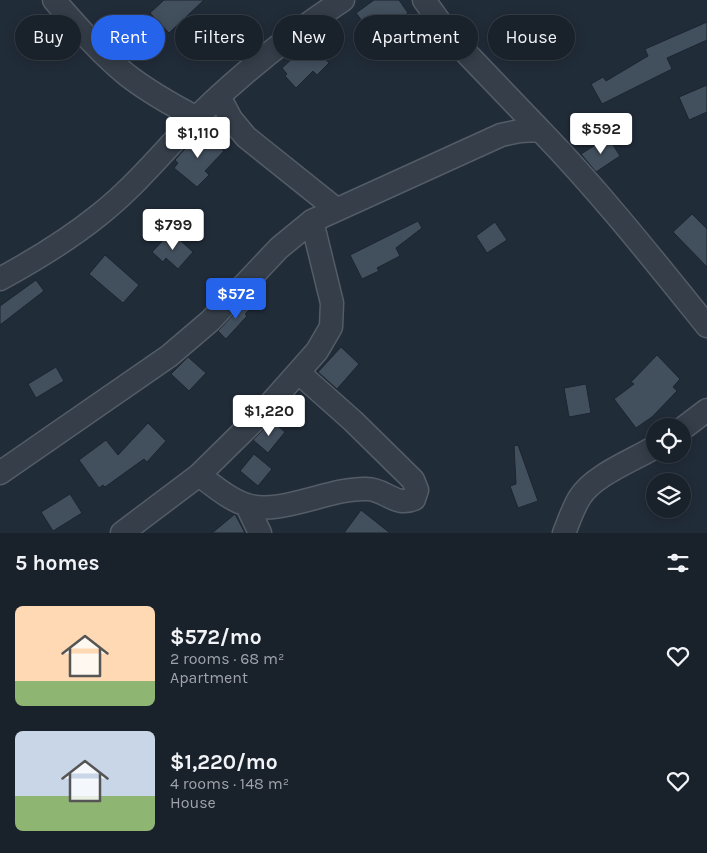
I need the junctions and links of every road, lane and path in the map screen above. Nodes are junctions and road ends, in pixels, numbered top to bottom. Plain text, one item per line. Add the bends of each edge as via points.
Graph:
1 (54, 0) edge
2 (343, 0) edge
3 (424, 0) edge
4 (219, 96) junction
5 (197, 118) junction
6 (540, 130) junction
7 (336, 210) junction
8 (312, 221) junction
9 (0, 279) edge
10 (707, 326) edge
11 (299, 373) junction
12 (707, 410) edge
13 (691, 422) edge
14 (646, 452) edge
15 (0, 474) edge
16 (199, 475) junction
17 (247, 506) junction
18 (122, 533) edge
19 (260, 533) edge
20 (564, 533) edge

1 - 5 street via 127,74 162,99
2 - 4 street via 274,48
3 - 6 street via 450,36
4 - 5 street
4 - 7 street via 231,119 246,137
5 - 9 street via 135,183 100,214 69,238
6 - 7 street via 501,135
6 - 10 street via 589,183
7 - 8 street
8 - 11 street via 332,302 331,328
8 - 15 street via 284,243 210,320 169,356
11 - 16 street
11 - 17 street via 412,480 417,490 414,499 396,501 368,488 268,508
12 - 13 street
14 - 20 street via 592,484 581,496
16 - 17 street
16 - 18 street
17 - 19 street

